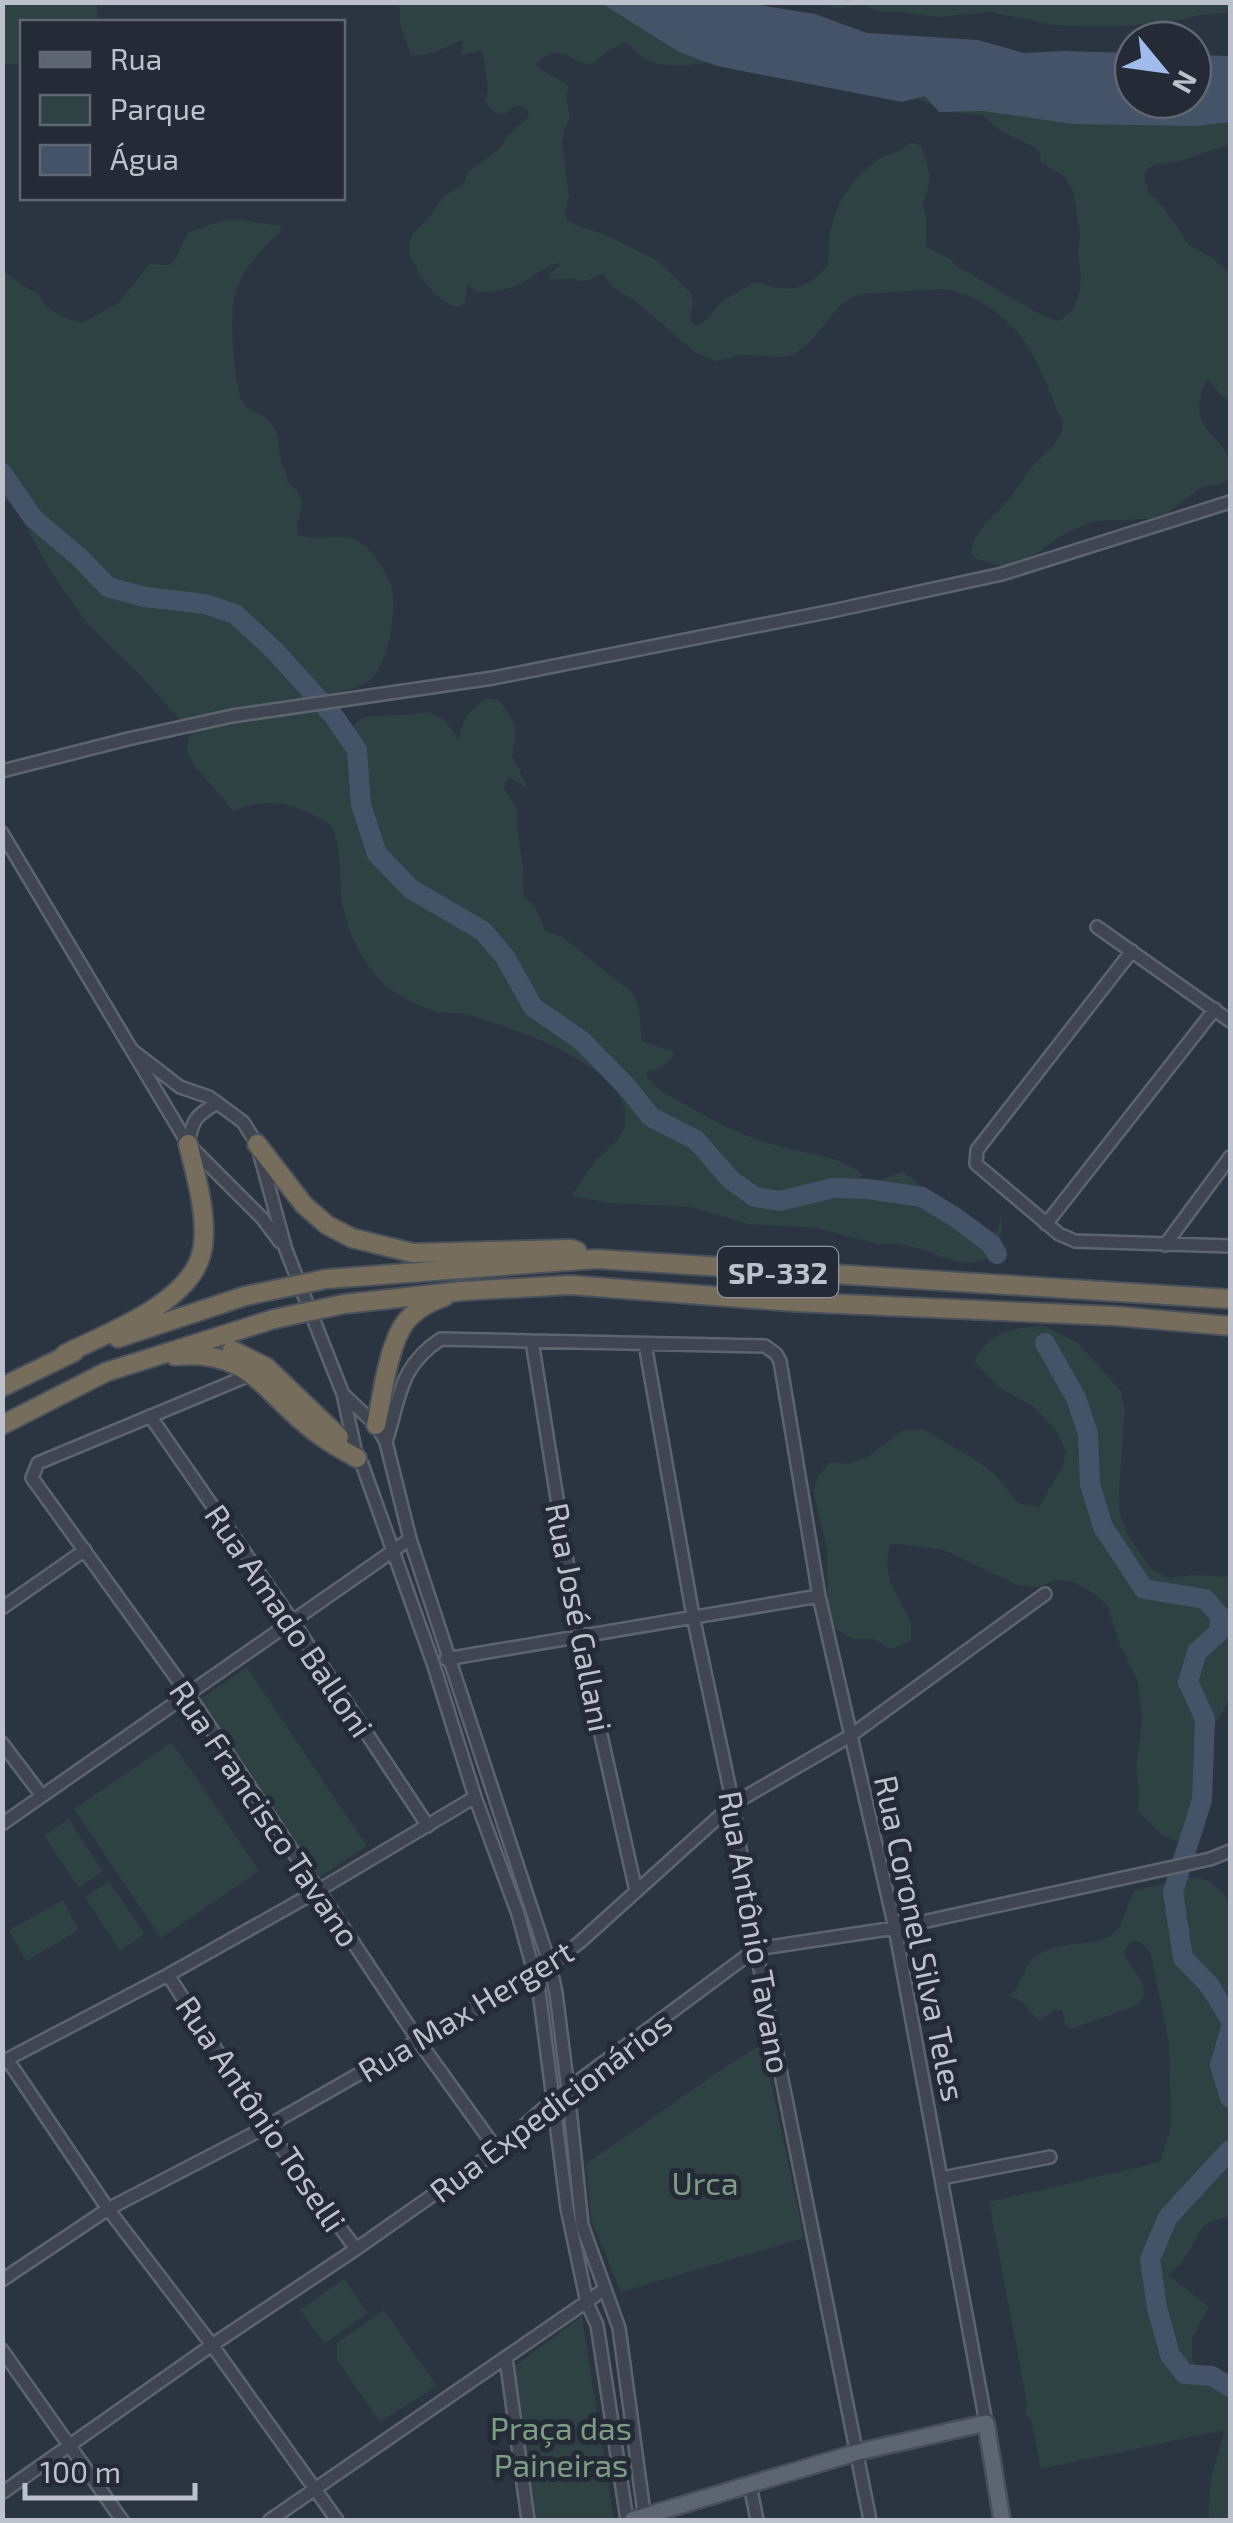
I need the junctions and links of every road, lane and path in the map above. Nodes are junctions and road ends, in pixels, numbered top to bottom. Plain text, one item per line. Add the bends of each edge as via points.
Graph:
1 (1230, 502) edge
2 (2, 771) edge
3 (2, 833) edge
4 (14, 852) junction
5 (2, 863) edge
6 (1097, 927) dead end
7 (1132, 951) junction
8 (1214, 1008) junction
9 (1230, 1020) edge
10 (132, 1050) junction
11 (217, 1103) junction
12 (188, 1144) junction
13 (257, 1144) junction
14 (1230, 1157) edge
15 (1046, 1224) junction
16 (1165, 1245) junction
17 (1230, 1246) edge
18 (286, 1250) junction
19 (596, 1259) junction
20 (462, 1291) junction
21 (1230, 1299) edge
22 (1230, 1326) edge
23 (198, 1341) junction
24 (532, 1341) junction
25 (645, 1344) junction
26 (66, 1354) junction
27 (140, 1360) junction
28 (252, 1374) junction
29 (2, 1387) edge
30 (343, 1394) junction
31 (150, 1416) junction
32 (376, 1425) junction
33 (2, 1426) edge
34 (387, 1447) junction
35 (357, 1456) junction
36 (410, 1539) junction
37 (85, 1550) junction
38 (394, 1550) junction
39 (1045, 1594) dead end
40 (819, 1596) junction
41 (2, 1608) edge
42 (692, 1616) junction
43 (293, 1622) junction
44 (579, 1637) junction
45 (449, 1658) junction
46 (433, 1663) junction
47 (188, 1694) junction
48 (850, 1736) junction
49 (2, 1744) edge
50 (42, 1796) junction
51 (475, 1797) junction
52 (733, 1804) junction
53 (2, 1824) edge
54 (428, 1826) junction
55 (1230, 1851) edge
56 (319, 1890) junction
57 (636, 1890) junction
58 (894, 1928) junction
59 (756, 1949) junction
60 (550, 1966) junction
61 (168, 1976) junction
62 (534, 1976) junction
63 (418, 2040) junction
64 (5, 2060) edge
65 (568, 2090) junction
66 (554, 2100) junction
67 (266, 2127) junction
68 (497, 2150) junction
69 (1050, 2158) dead end
70 (942, 2178) junction
71 (108, 2208) junction
72 (356, 2250) junction
73 (2, 2280) edge
74 (605, 2290) junction
75 (587, 2303) junction
76 (212, 2346) junction
77 (2, 2350) edge
78 (506, 2358) junction
79 (986, 2423) junction
80 (69, 2446) junction
81 (858, 2452) junction
82 (750, 2485) junction
83 (315, 2489) junction
84 (2, 2494) edge
85 (637, 2519) edge
86 (122, 2520) edge
87 (270, 2520) edge
88 (337, 2520) edge
89 (528, 2520) edge
90 (757, 2520) edge
91 (870, 2520) edge
92 (1002, 2520) edge

1 - 2 street via 1002,574 926,591 493,678 232,716
3 - 4 street
4 - 5 street
4 - 10 street
6 - 7 street
7 - 8 street
7 - 15 street via 974,1158 980,1171
8 - 9 street
8 - 15 street
10 - 11 street via 180,1087
10 - 12 street
11 - 12 street via 193,1122
11 - 13 street via 243,1122
12 - 18 street
12 - 26 highway via 199,1189 200,1259 185,1284 161,1303
13 - 18 street
13 - 19 highway via 304,1206 352,1238 413,1253 571,1249
14 - 16 street
15 - 16 street via 1075,1241
16 - 17 street
18 - 30 street
19 - 21 highway, SP-332
19 - 26 highway, SP-332, bridge via 326,1279 246,1296
20 - 22 highway, SP-332 via 570,1285
20 - 23 highway, SP-332, bridge via 344,1304
20 - 32 highway via 431,1302 400,1329
23 - 27 highway, SP-332
23 - 35 highway via 266,1366
24 - 25 street
24 - 34 street via 441,1339 425,1349 404,1380
24 - 44 street, Rua José Gallani
25 - 40 street, Rua Coronel Silva Teles via 765,1346 776,1354
25 - 42 street, Rua Antônio Tavano
26 - 29 highway, SP-332
27 - 28 highway via 209,1355
27 - 33 highway, SP-332
28 - 31 street
28 - 35 highway via 326,1441
30 - 32 street
30 - 35 street
31 - 37 street, Rua Francisco Tavano via 38,1463 32,1478
31 - 43 street, Rua Amado Balloni
32 - 34 street
34 - 35 street via 371,1466
34 - 36 street
35 - 38 street
36 - 38 street
36 - 45 street
37 - 41 street
37 - 47 street, Rua Francisco Tavano
38 - 43 street
38 - 46 street
39 - 48 street, Rua Max Hergert
40 - 42 street
40 - 48 street, Rua Coronel Silva Teles
42 - 44 street
42 - 52 street, Rua Antônio Tavano
43 - 47 street
43 - 54 street, Rua Amado Balloni
44 - 45 street
44 - 57 street, Rua José Gallani
45 - 46 street
45 - 60 street
46 - 51 street
47 - 50 street
47 - 56 street, Rua Francisco Tavano
48 - 52 street, Rua Max Hergert
48 - 58 street, Rua Coronel Silva Teles
49 - 50 street
50 - 53 street
51 - 54 street
51 - 62 street
52 - 57 street, Rua Max Hergert
52 - 59 street, Rua Antônio Tavano
54 - 56 street
55 - 58 street, Rua Expedicionários
56 - 61 street
56 - 63 street, Rua Francisco Tavano
57 - 60 street, Rua Max Hergert
58 - 59 street, Rua Expedicionários
58 - 70 street, Rua Coronel Silva Teles
59 - 65 street, Rua Expedicionários
59 - 81 street, Rua Antônio Tavano
60 - 62 street, Rua Max Hergert
60 - 65 street
61 - 64 street
61 - 67 street, Rua Antônio Toselli
62 - 63 street, Rua Max Hergert
62 - 66 street
63 - 67 street, Rua Max Hergert
63 - 68 street, Rua Francisco Tavano
64 - 71 street
65 - 66 street, Rua Expedicionários
65 - 74 street via 582,2225
66 - 68 street, Rua Expedicionários
66 - 75 street
67 - 71 street, Rua Max Hergert
67 - 72 street, Rua Antônio Toselli
68 - 72 street, Rua Expedicionários
69 - 70 street
70 - 79 street, Rua Coronel Silva Teles
71 - 73 street, Rua Max Hergert
71 - 76 street
72 - 76 street, Rua Expedicionários
74 - 75 street
74 - 85 street via 619,2328
75 - 78 street
75 - 85 street
76 - 80 street, Rua Expedicionários
76 - 83 street
77 - 80 street
78 - 83 street
78 - 89 street
79 - 81 main road
79 - 92 main road, Rua Coronel Silva Teles
80 - 84 street, Rua Expedicionários
80 - 86 street
81 - 82 main road
81 - 91 street, Rua Antônio Tavano
82 - 85 main road
82 - 90 street
83 - 87 street
83 - 88 street

